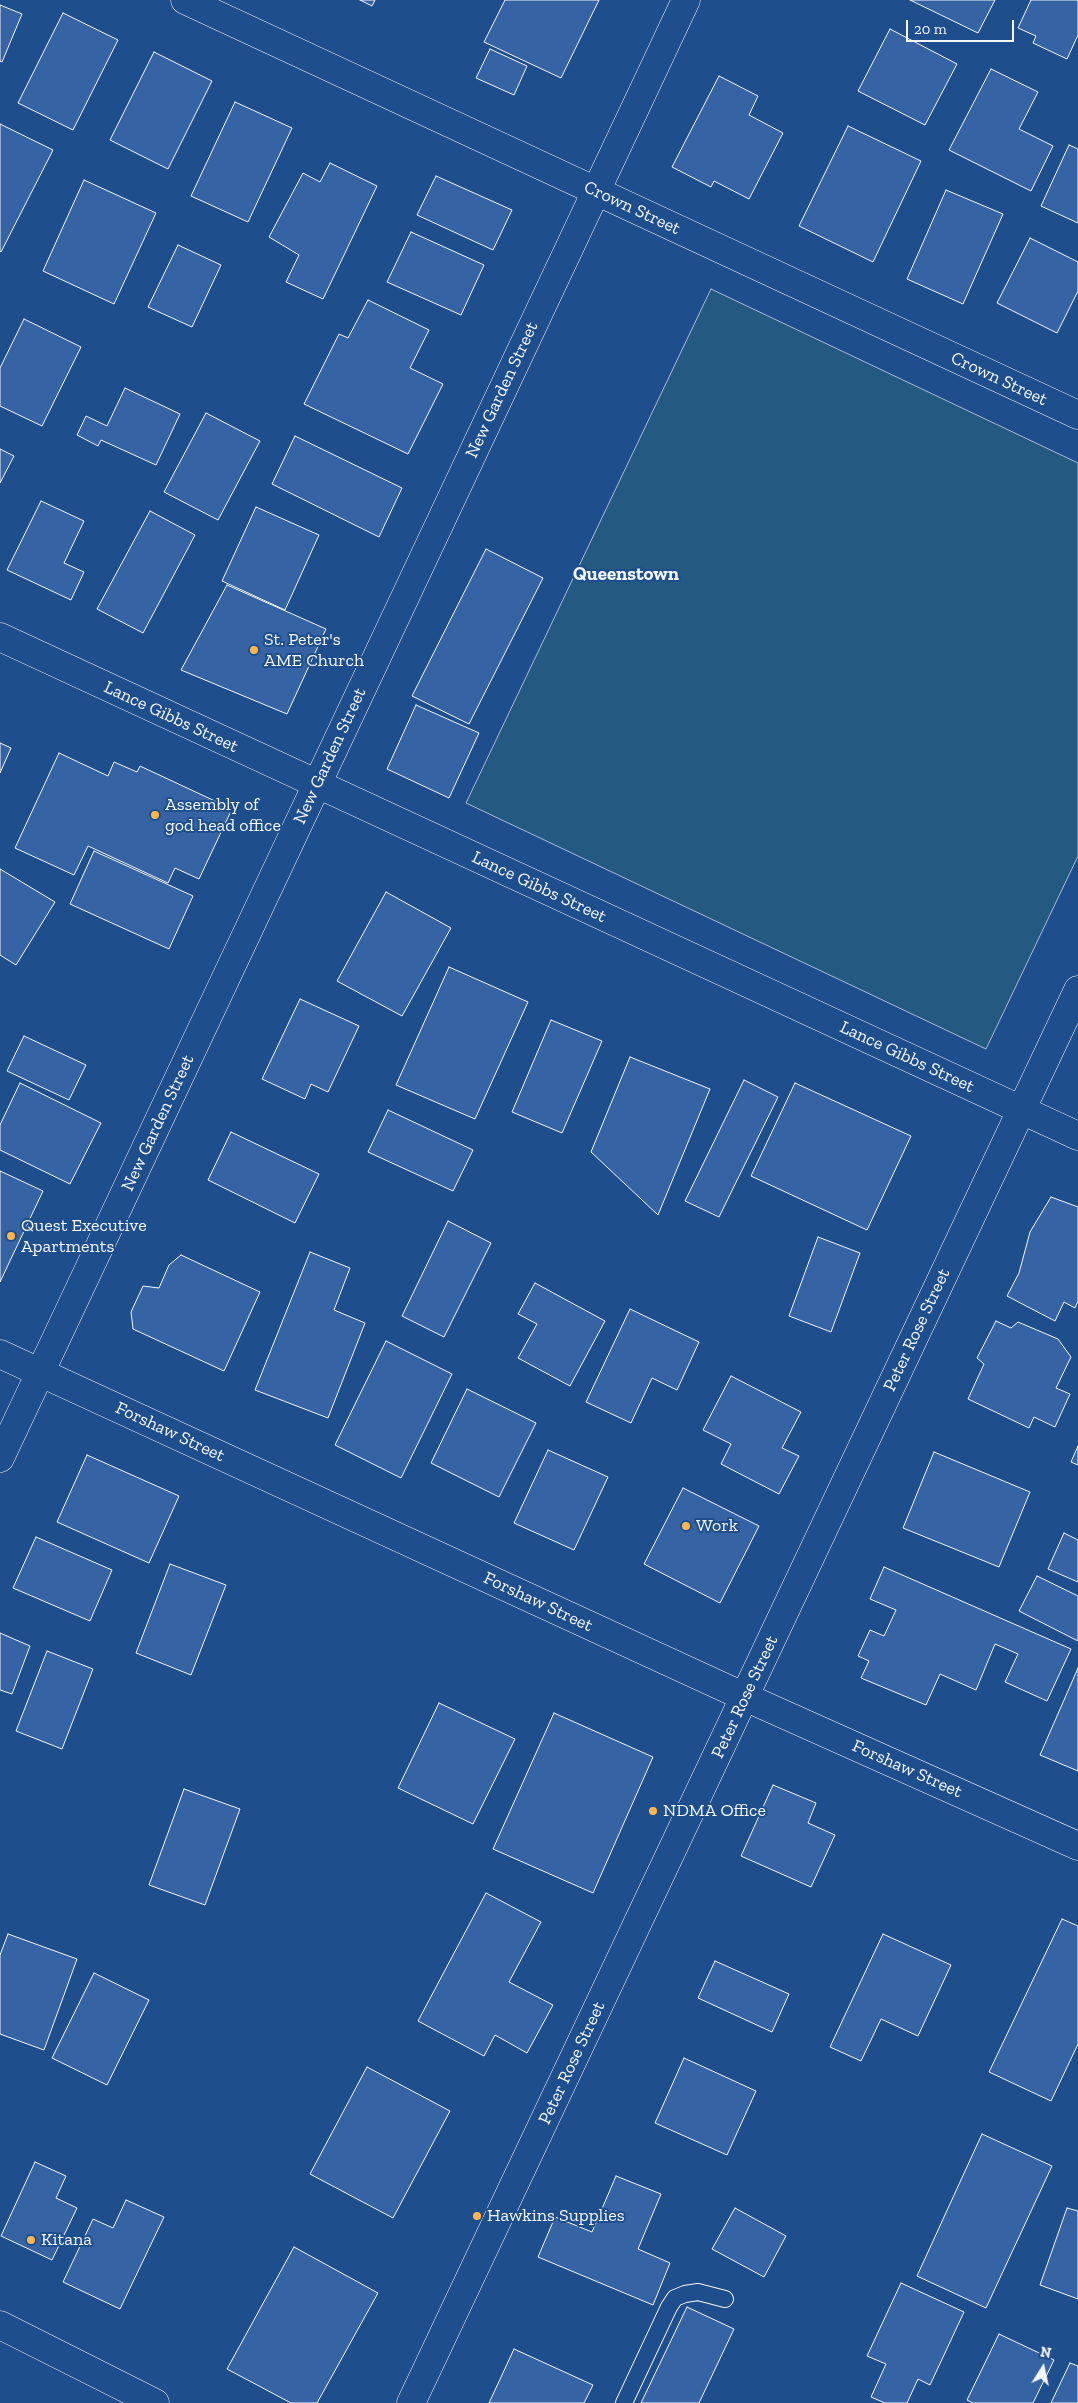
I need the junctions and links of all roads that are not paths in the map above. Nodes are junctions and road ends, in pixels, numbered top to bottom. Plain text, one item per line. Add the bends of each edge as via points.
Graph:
1 (185, 0) edge
2 (686, 0) edge
3 (596, 191) junction
4 (1078, 415) edge
5 (0, 638) edge
6 (317, 784) junction
7 (1078, 990) edge
8 (1021, 1110) junction
9 (1078, 1136) edge
10 (0, 1354) edge
11 (40, 1372) junction
12 (0, 1458) edge
13 (745, 1697) junction
14 (1078, 1846) edge
15 (725, 2299) dead end
16 (0, 2325) edge
17 (155, 2403) edge
18 (411, 2403) edge
19 (624, 2403) edge

1 - 3 street, Crown Street
2 - 3 street, New Garden Street
3 - 4 street, Crown Street
3 - 6 street, New Garden Street
5 - 6 street, Lance Gibbs Street
6 - 8 street, Lance Gibbs Street
6 - 11 street, New Garden Street
7 - 8 street, Peter Rose Street
8 - 9 street, Lance Gibbs Street
8 - 13 street, Peter Rose Street
10 - 11 street, Forshaw Street
11 - 12 street, New Garden Street
11 - 13 street, Forshaw Street
13 - 14 street, Forshaw Street
13 - 18 street, Peter Rose Street
15 - 19 lane via 698,2292 675,2298
16 - 17 street

